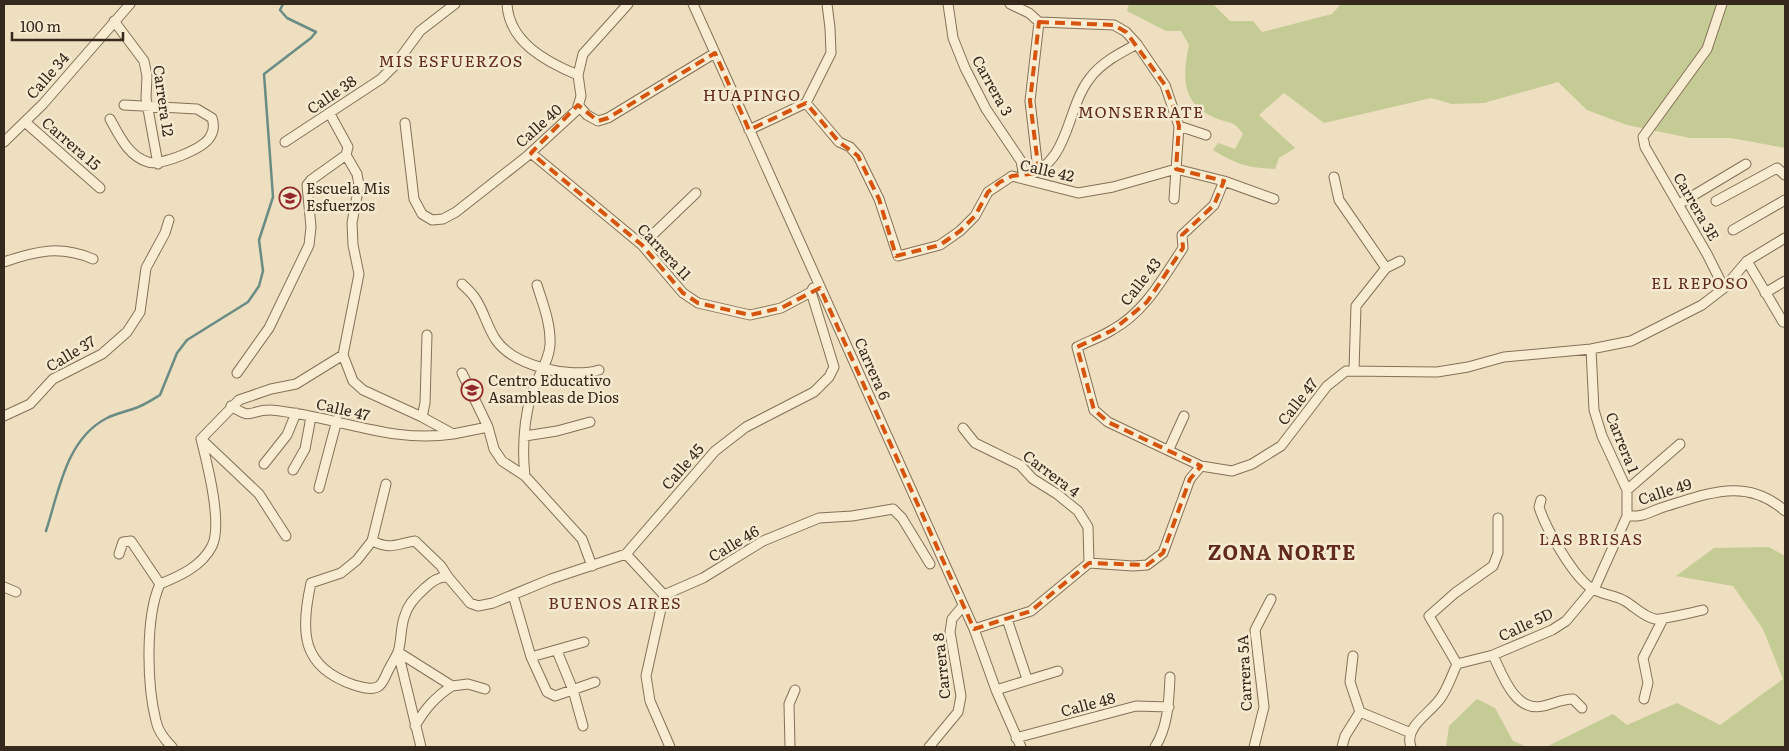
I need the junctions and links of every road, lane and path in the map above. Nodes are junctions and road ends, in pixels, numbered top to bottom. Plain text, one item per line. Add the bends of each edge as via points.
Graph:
1 (130, 4) edge
2 (455, 4) edge
3 (507, 4) edge
4 (628, 4) edge
5 (693, 4) edge
6 (826, 4) edge
7 (948, 4) edge
8 (1010, 4) edge
9 (1722, 4) edge
10 (114, 21) junction
11 (1039, 22) junction
12 (1137, 44) junction
13 (715, 53) junction
14 (578, 75) junction
15 (806, 103) junction
16 (124, 105) dead end
17 (578, 105) junction
18 (147, 106) junction
19 (330, 114) junction
20 (110, 119) dead end
21 (25, 122) junction
22 (405, 123) dead end
23 (1179, 126) junction
24 (749, 130) junction
25 (1206, 135) dead end
26 (4, 142) edge
27 (285, 142) dead end
28 (531, 153) junction
29 (346, 155) junction
30 (158, 164) junction
31 (1746, 164) dead end
32 (1176, 169) junction
33 (1038, 170) junction
34 (1785, 176) edge
35 (1024, 177) junction
36 (1334, 177) dead end
37 (1224, 180) junction
38 (100, 188) dead end
39 (696, 193) dead end
40 (1174, 199) dead end
41 (1274, 199) dead end
42 (1785, 200) edge
43 (1716, 201) dead end
44 (1679, 204) junction
45 (169, 220) dead end
46 (1733, 230) dead end
47 (1785, 238) edge
48 (642, 245) junction
49 (93, 259) dead end
50 (1400, 261) dead end
51 (1747, 261) junction
52 (4, 262) edge
53 (1386, 268) junction
54 (816, 278) junction
55 (1785, 282) edge
56 (462, 284) dead end
57 (537, 285) dead end
58 (1724, 288) junction
59 (811, 292) junction
60 (1765, 293) junction
61 (1784, 321) edge
62 (427, 335) dead end
63 (1077, 347) joint
64 (1591, 349) junction
65 (343, 355) junction
66 (542, 368) junction
67 (599, 370) dead end
68 (1354, 370) junction
69 (237, 373) dead end
70 (462, 373) dead end
71 (230, 406) junction
72 (296, 413) junction
73 (4, 416) edge
74 (1184, 416) dead end
75 (311, 417) junction
76 (422, 417) junction
77 (337, 420) junction
78 (590, 422) dead end
79 (488, 427) junction
80 (963, 428) dead end
81 (453, 434) junction
82 (525, 436) junction
83 (201, 439) junction
84 (1680, 444) dead end
85 (1169, 449) junction
86 (264, 464) dead end
87 (1201, 466) junction
88 (294, 470) dead end
89 (524, 476) junction
90 (386, 484) dead end
91 (319, 488) dead end
92 (1627, 490) junction
93 (1542, 500) dead end
94 (1785, 511) edge
95 (1627, 516) junction
96 (1498, 518) dead end
97 (286, 536) dead end
98 (372, 541) junction
99 (119, 554) dead end
100 (626, 554) junction
101 (930, 564) dead end
102 (1089, 564) junction
103 (592, 566) junction
104 (448, 577) junction
105 (160, 584) junction
106 (4, 587) edge
107 (1593, 589) junction
108 (16, 592) dead end
109 (664, 594) junction
110 (513, 595) junction
111 (1271, 599) dead end
112 (963, 606) junction
113 (1703, 610) dead end
114 (1007, 619) junction
115 (1663, 619) junction
116 (974, 629) junction
117 (584, 642) dead end
118 (557, 651) junction
119 (398, 652) junction
120 (1493, 655) junction
121 (1353, 656) dead end
122 (531, 657) junction
123 (1457, 664) junction
124 (1058, 672) dead end
125 (1026, 676) dead end
126 (1170, 677) dead end
127 (595, 682) dead end
128 (452, 686) junction
129 (485, 688) dead end
130 (573, 690) junction
131 (795, 690) dead end
132 (996, 690) junction
133 (1644, 699) dead end
134 (1169, 707) junction
135 (1582, 708) dead end
136 (1360, 712) junction
137 (415, 726) junction
138 (583, 726) dead end
139 (1411, 733) junction
140 (1016, 738) junction
141 (172, 747) edge
142 (421, 747) edge
143 (670, 747) edge
144 (790, 747) edge
145 (929, 747) edge
146 (1020, 747) edge
147 (1155, 747) edge
148 (1254, 747) edge
149 (1342, 747) edge
150 (1411, 747) edge

1 - 10 street, Calle 34
2 - 19 street, Calle 38 via 420,31 395,66
3 - 14 street via 512,23 523,42 550,63
4 - 14 street via 583,54
5 - 13 street, Carrera 6
6 - 15 street via 831,53
7 - 35 street, Carrera 3 via 952,38 965,68 986,109 1021,161
8 - 11 street
9 - 44 street, Carrera 3E via 1707,49 1643,137 1645,148
10 - 18 street, Carrera 12 via 144,62
10 - 21 street, Calle 34
11 - 12 street via 1114,25
11 - 33 street via 1030,101
12 - 23 street via 1165,85
12 - 33 street via 1112,58 1091,77 1081,91 1063,144 1056,156
13 - 17 street, Calle 40 via 608,118 598,121
13 - 24 street, Carrera 6
14 - 17 street via 581,96
15 - 24 street
15 - 35 street, Calle 42 via 839,142 858,156 879,199 898,256 940,245 960,232 975,216 988,192 1012,176
16 - 18 street
17 - 28 street, Calle 40 via 577,110
18 - 30 street, Carrera 12
18 - 30 street via 197,109 208,113 214,125 212,135 200,146
19 - 27 street, Calle 38
19 - 29 street via 348,147
20 - 30 street via 134,154 146,162
21 - 26 street, Calle 34
21 - 38 street, Carrera 15
22 - 28 street, Calle 40 via 414,198 422,214 432,220 456,212
23 - 25 street
23 - 32 street
24 - 54 street, Carrera 6
28 - 48 street, Carrera 11
29 - 65 street via 357,174 359,185 352,223 359,274
29 - 69 street via 307,185 311,227 309,245 269,328
31 - 44 street
32 - 35 street, Calle 42 via 1078,193
32 - 37 street, Calle 42
32 - 40 street
33 - 35 street
34 - 43 street via 1777,168
36 - 53 street via 1339,200
37 - 41 street, Calle 42
37 - 63 street, Calle 43 via 1214,206 1182,235 1183,248 1146,302 1113,330
39 - 48 street
42 - 46 street
44 - 58 street, Carrera 3E
45 - 73 street, Calle 37 via 146,268 140,312 127,332 102,354 53,379 30,404
47 - 51 street, Calle 47
48 - 59 street, Carrera 11 via 683,293 698,302 750,315 781,308
49 - 52 street via 49,250
50 - 53 street
51 - 58 street, Calle 47
51 - 60 street
53 - 68 street via 1356,306
54 - 59 street
54 - 112 street, Carrera 6
55 - 60 street
56 - 66 street via 476,298 496,340 511,355
57 - 66 street via 549,327 550,347
58 - 64 street, Calle 47 via 1702,305 1631,341
59 - 100 street, Calle 45 via 832,354 834,367 829,377 814,392 746,427 715,450
60 - 61 street
62 - 76 street
63 - 85 street, Calle 47 via 1094,410 1108,422
64 - 68 street, Calle 47 via 1504,357 1438,372
64 - 92 street, Carrera 1 via 1594,410 1602,436
65 - 71 street via 296,384 271,388
65 - 76 street via 357,386
66 - 67 street via 580,374
66 - 82 street via 531,394
68 - 87 street, Calle 47 via 1346,371 1327,386 1281,446 1252,464 1232,471
70 - 79 street
71 - 72 street, Calle 47 via 244,415 269,410
71 - 83 street
72 - 75 street, Calle 47
72 - 86 street via 287,435
74 - 85 street
75 - 77 street, Calle 47
75 - 88 street via 305,449
76 - 81 street
77 - 81 street, Calle 47 via 375,432 435,437
77 - 91 street
78 - 82 street
79 - 81 street, Calle 47
79 - 89 street via 502,462
80 - 102 street, Carrera 4 via 975,443 1020,465 1033,480 1078,511 1088,527
82 - 89 street
83 - 97 street via 259,494
83 - 105 street via 214,494 215,539 205,556 184,574
84 - 92 street
85 - 87 street, Calle 47
87 - 102 street via 1190,479 1163,553 1148,565
89 - 103 street via 582,539
90 - 98 street
92 - 95 street, Carrera 1
93 - 107 street via 1539,507 1543,521 1582,581
94 - 95 street, Calle 49 via 1756,492 1721,491 1664,506 1644,516
95 - 107 street, Calle 49
96 - 123 street via 1498,553 1493,566 1455,592 1429,616
98 - 104 street via 394,547 415,541
98 - 119 street via 341,572 311,583 305,630 307,643 324,671 334,678 364,688 381,684
99 - 105 street via 123,542 131,541
100 - 103 street
100 - 109 street
101 - 109 street, Calle 46 via 893,509 819,518 763,541 704,578
102 - 114 street via 1039,606
103 - 110 street
104 - 110 street via 470,603 478,606
104 - 119 street via 442,576 431,582 405,612
105 - 141 street via 151,611 150,665 156,722
106 - 108 street
107 - 115 street via 1611,594 1654,619
107 - 120 street, Calle 5D via 1566,621
109 - 143 street via 646,676 650,701
110 - 122 street
111 - 148 street, Carrera 5A via 1255,630 1264,707
112 - 116 street, Carrera 6
112 - 145 street, Carrera 8 via 952,619 950,632 961,696 958,712
113 - 115 street
114 - 116 street
114 - 125 street
115 - 133 street via 1643,658 1648,682
116 - 132 street, Carrera 6
117 - 118 street
118 - 122 street
118 - 130 street
119 - 128 street
119 - 137 street
120 - 123 street, Calle 5D
120 - 135 street via 1505,681 1521,702 1542,707 1573,699
121 - 136 street via 1350,682
122 - 130 street via 548,694 554,696
123 - 139 street via 1442,698
124 - 132 street
126 - 134 street
127 - 130 street
128 - 129 street via 468,684
128 - 137 street via 426,708
130 - 138 street
131 - 144 street via 789,704
132 - 140 street, Carrera 6
134 - 140 street, Calle 48 via 1136,706
134 - 147 street
136 - 139 street
136 - 149 street
137 - 142 street
139 - 150 street
140 - 146 street, Carrera 6

